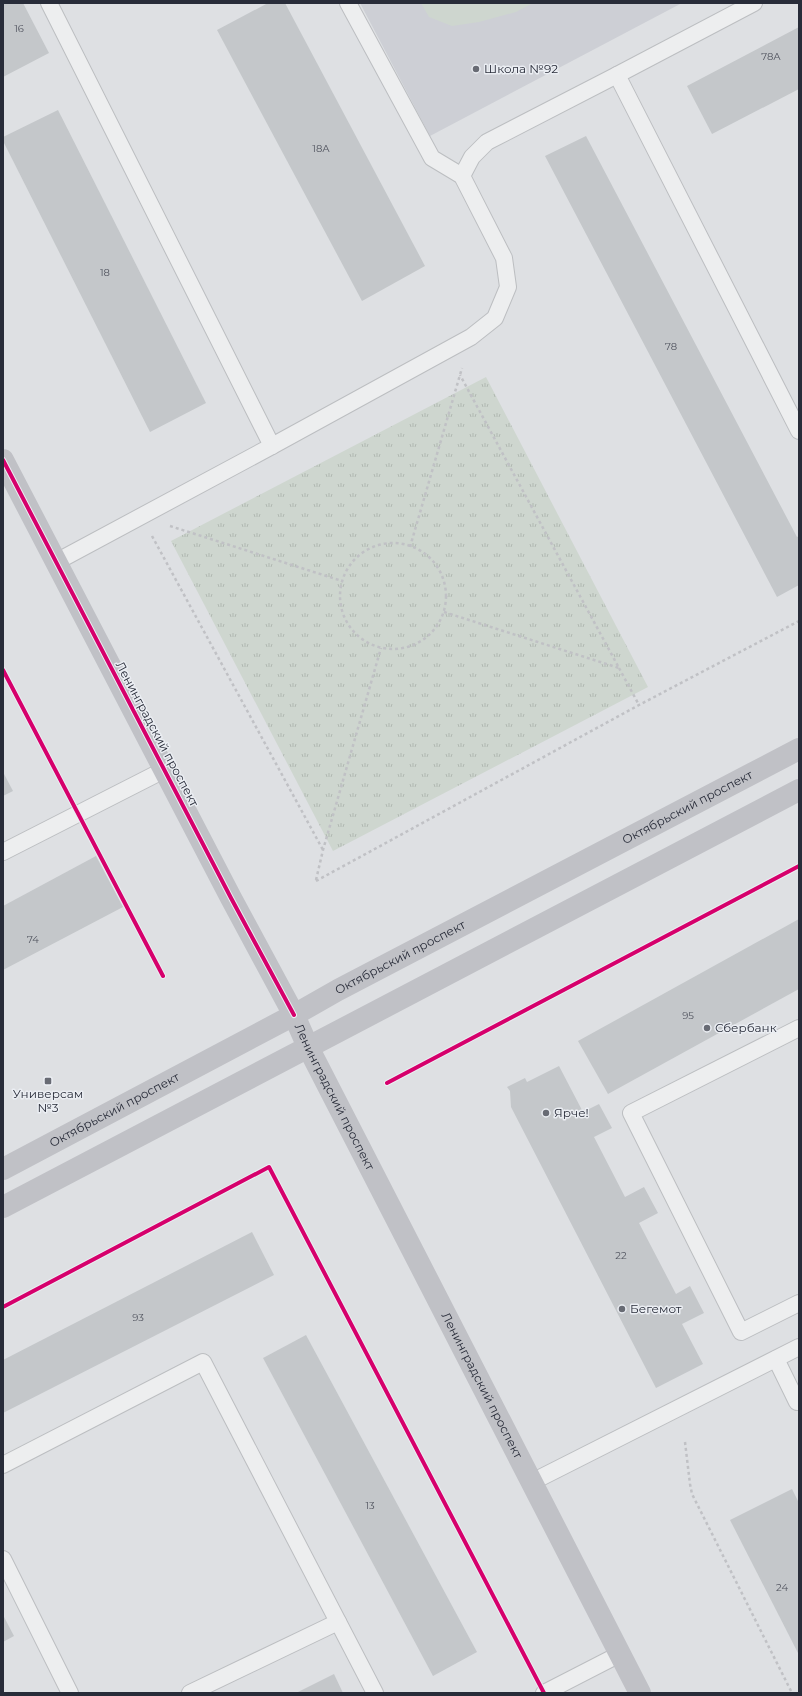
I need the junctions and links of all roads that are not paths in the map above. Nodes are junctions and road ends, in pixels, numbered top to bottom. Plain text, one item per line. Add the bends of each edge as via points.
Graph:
1 (49, 3) edge
2 (348, 3) edge
3 (754, 3) edge
4 (731, 8) edge
5 (617, 75) junction
6 (462, 176) junction
7 (799, 431) edge
8 (272, 446) junction
9 (3, 460) edge
10 (56, 562) junction
11 (799, 749) edge
12 (164, 770) junction
13 (799, 790) edge
14 (3, 852) edge
15 (294, 1016) junction
16 (799, 1028) edge
17 (308, 1047) junction
18 (3, 1169) edge
19 (3, 1207) edge
20 (799, 1303) edge
21 (799, 1347) edge
22 (776, 1359) junction
23 (798, 1403) edge
24 (3, 1465) edge
25 (532, 1482) junction
26 (3, 1559) edge
27 (338, 1622) junction
28 (620, 1654) junction
29 (70, 1693) edge
30 (190, 1693) edge
31 (375, 1693) edge
32 (544, 1693) edge
33 (640, 1693) edge

1 - 8 lane
2 - 6 lane via 432,158
3 - 4 lane
4 - 5 lane
5 - 6 lane via 487,142 472,157
5 - 7 lane
6 - 8 lane via 504,258 508,287 495,318 470,337
8 - 10 lane
9 - 10 main road, Ленинградский проспект
10 - 12 main road, Ленинградский проспект
11 - 15 main road, Октябрьский проспект via 338,990
12 - 14 lane
12 - 15 main road, Ленинградский проспект
13 - 17 main road
15 - 17 main road, Ленинградский проспект
15 - 18 main road, Октябрьский проспект
16 - 20 lane via 631,1113 741,1332
17 - 19 main road
17 - 25 main road, Ленинградский проспект
21 - 22 lane
22 - 23 lane
22 - 25 lane
24 - 27 lane via 203,1362
25 - 28 main road, Ленинградский проспект
26 - 29 lane
27 - 30 lane
27 - 31 lane
28 - 32 lane
28 - 33 main road, Ленинградский проспект

